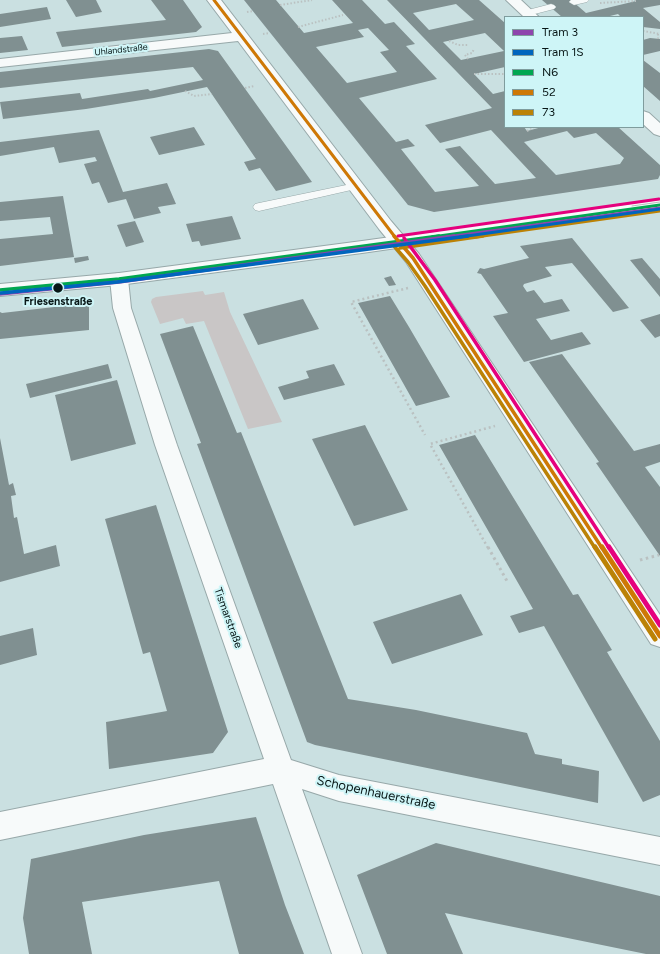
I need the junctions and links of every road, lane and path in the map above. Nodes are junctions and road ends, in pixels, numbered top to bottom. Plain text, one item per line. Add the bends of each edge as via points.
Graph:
1 (214, 0) edge
2 (293, 0) edge
3 (312, 0) edge
4 (513, 0) edge
5 (584, 0) edge
6 (574, 2) dead end
7 (636, 2) dead end
8 (295, 3) junction
9 (597, 4) dead end
10 (280, 5) dead end
11 (551, 7) dead end
12 (343, 15) dead end
13 (530, 15) edge
14 (298, 27) dead end
15 (644, 31) edge
16 (659, 34) edge
17 (242, 36) junction
18 (658, 39) dead end
19 (449, 41) dead end
20 (469, 45) dead end
21 (474, 49) dead end
22 (468, 59) dead end
23 (0, 63) edge
24 (474, 74) dead end
25 (504, 74) edge
26 (186, 91) dead end
27 (212, 94) dead end
28 (644, 117) edge
29 (533, 128) edge
30 (527, 131) dead end
31 (660, 131) edge
32 (356, 186) junction
33 (660, 205) edge
34 (259, 208) dead end
35 (399, 242) junction
36 (119, 278) junction
37 (430, 283) junction
38 (0, 290) edge
39 (497, 426) dead end
40 (425, 435) dead end
41 (507, 581) dead end
42 (660, 636) edge
43 (280, 769) junction
44 (0, 826) edge
45 (660, 851) edge
46 (347, 954) edge

1 - 17 street
2 - 8 path
3 - 8 path
4 - 13 street
5 - 6 lane
7 - 9 path
8 - 10 path
11 - 13 lane
12 - 14 path
15 - 16 path
16 - 18 path
17 - 23 street, Uhlandstraße
17 - 32 street
19 - 20 path via 458,45
21 - 22 path via 472,53 465,55
24 - 25 path
26 - 27 path via 194,96
28 - 31 street
29 - 30 path
32 - 34 lane
32 - 35 street
33 - 35 street
35 - 36 street
35 - 37 street
36 - 38 street
36 - 43 street, Tismarstraße via 122,308 166,445
37 - 40 path via 351,302
37 - 42 street
39 - 41 path via 430,444
43 - 44 street, Schopenhauerstraße
43 - 45 street, Schopenhauerstraße via 339,788
43 - 46 street, Tismarstraße

